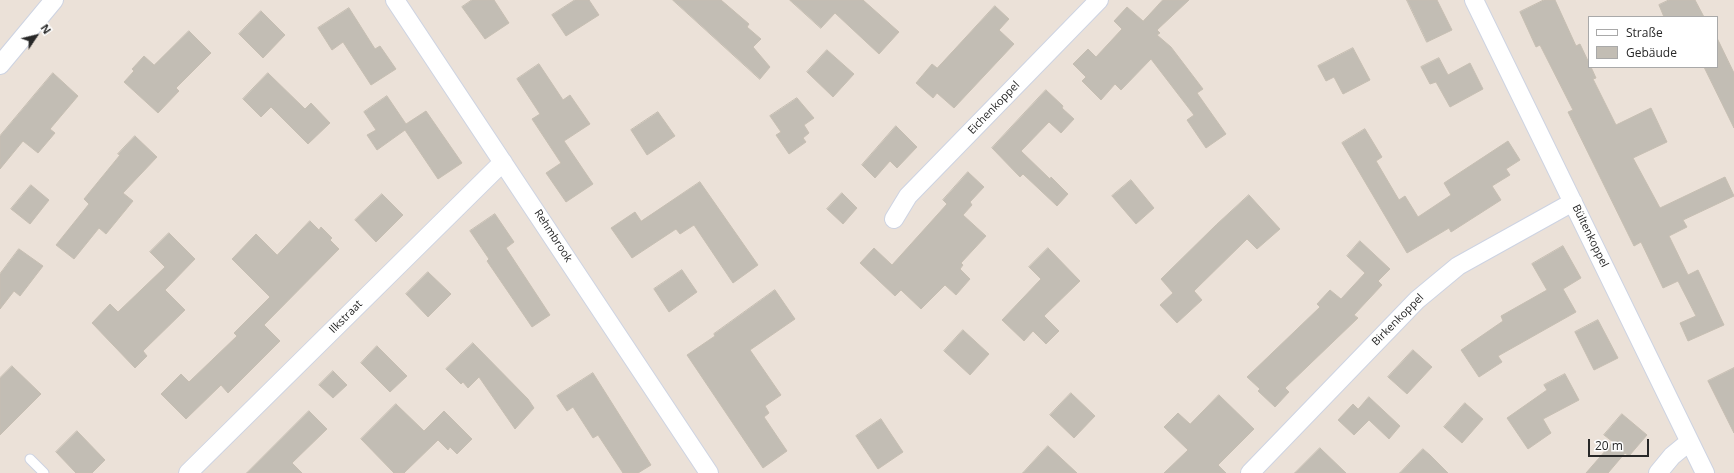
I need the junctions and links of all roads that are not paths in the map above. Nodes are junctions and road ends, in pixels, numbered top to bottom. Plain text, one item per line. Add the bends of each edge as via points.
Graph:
1 (54, 0) edge
2 (395, 0) edge
3 (1099, 0) edge
4 (1474, 0) edge
5 (0, 65) edge
6 (504, 162) junction
7 (1573, 202) junction
8 (894, 219) dead end
9 (1689, 442) junction
10 (30, 459) dead end
11 (44, 473) edge
12 (188, 473) edge
13 (709, 473) edge
14 (1250, 473) edge
15 (1658, 473) edge
16 (1705, 473) edge

1 - 5 street
2 - 6 street, Rehmbrook
3 - 8 street, Eichenkoppel via 908,196
4 - 7 street, Bültenkoppel
6 - 12 street, Ilkstraat
6 - 13 street, Rehmbrook
7 - 9 street, Bültenkoppel
7 - 14 street, Birkenkoppel via 1458,266 1417,300
9 - 15 street via 1672,456
9 - 16 street, Bültenkoppel
10 - 11 lane

